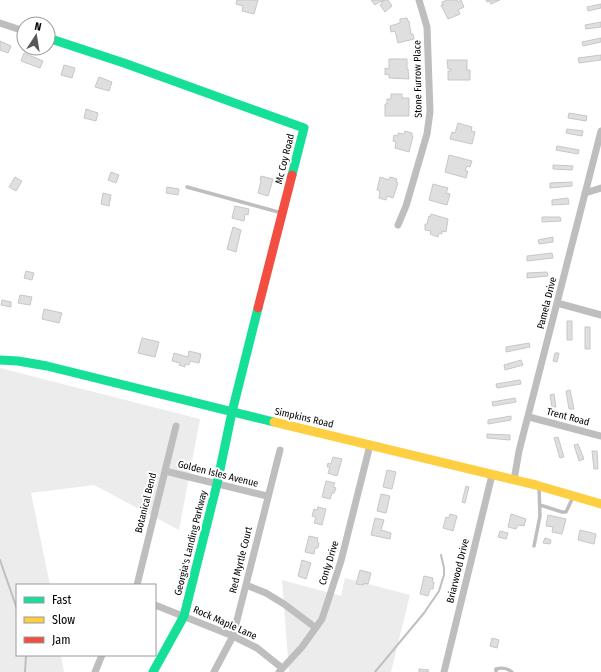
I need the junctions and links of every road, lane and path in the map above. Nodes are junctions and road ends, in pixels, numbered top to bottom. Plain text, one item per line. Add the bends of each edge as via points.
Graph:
1 (418, 0) edge
2 (0, 23) edge
3 (16, 28) edge
4 (56, 41) edge
5 (601, 131) edge
6 (188, 187) dead end
7 (601, 188) edge
8 (586, 193) junction
9 (283, 213) junction
10 (398, 225) dead end
11 (557, 303) junction
12 (601, 315) edge
13 (0, 360) edge
14 (232, 412) junction
15 (529, 417) junction
16 (176, 426) dead end
17 (601, 436) edge
18 (370, 445) junction
19 (280, 450) dead end
20 (165, 471) junction
21 (492, 475) junction
22 (514, 480) junction
23 (216, 484) junction
24 (539, 486) junction
25 (267, 496) junction
26 (573, 496) junction
27 (601, 504) edge
28 (540, 505) junction
29 (534, 546) dead end
30 (137, 584) edge
31 (246, 585) junction
32 (156, 605) edge
33 (184, 616) junction
34 (316, 628) junction
35 (233, 636) junction
36 (102, 656) edge
37 (281, 670) edge
38 (96, 672) edge
39 (153, 672) edge
40 (214, 672) edge
41 (444, 672) edge
42 (496, 672) edge
43 (512, 672) edge

1 - 10 street, Stone Furrow Place via 427,28 430,112 427,134
2 - 3 street
4 - 9 street, Mc Coy Road via 304,128
5 - 8 street, Pamela Drive
6 - 9 lane
7 - 8 street
8 - 11 street, Pamela Drive
9 - 14 street, Mc Coy Road
11 - 12 street
11 - 15 street, Pamela Drive
13 - 14 street, Simpkins Road via 47,366
14 - 18 street, Simpkins Road
14 - 23 street, Georgia's Landing Parkway
15 - 17 street, Trent Road
15 - 22 street, Pamela Drive
16 - 20 street, Botanical Bend
18 - 21 street, Simpkins Road
18 - 34 street, Conly Drive via 341,561 322,619
19 - 25 street, Red Myrtle Court
20 - 23 street, Golden Isles Avenue
20 - 30 street, Botanical Bend
21 - 22 street, Simpkins Road
21 - 41 street, Briarwood Drive
22 - 24 street, Simpkins Road
23 - 25 street, Golden Isles Avenue
23 - 33 street, Georgia's Landing Parkway
24 - 26 street, Simpkins Road
24 - 28 lane
25 - 31 street, Red Myrtle Court
26 - 27 street, Simpkins Road
26 - 28 lane via 566,512
28 - 29 lane
31 - 34 street via 272,597
31 - 35 street, Red Myrtle Court
32 - 33 street, Rock Maple Lane
33 - 35 street, Rock Maple Lane
33 - 39 street, Georgia's Landing Parkway
34 - 37 street, Conly Drive
35 - 37 street, Rock Maple Lane via 257,648
35 - 40 street, Red Myrtle Court
36 - 38 street
42 - 43 lane via 496,669 501,667

